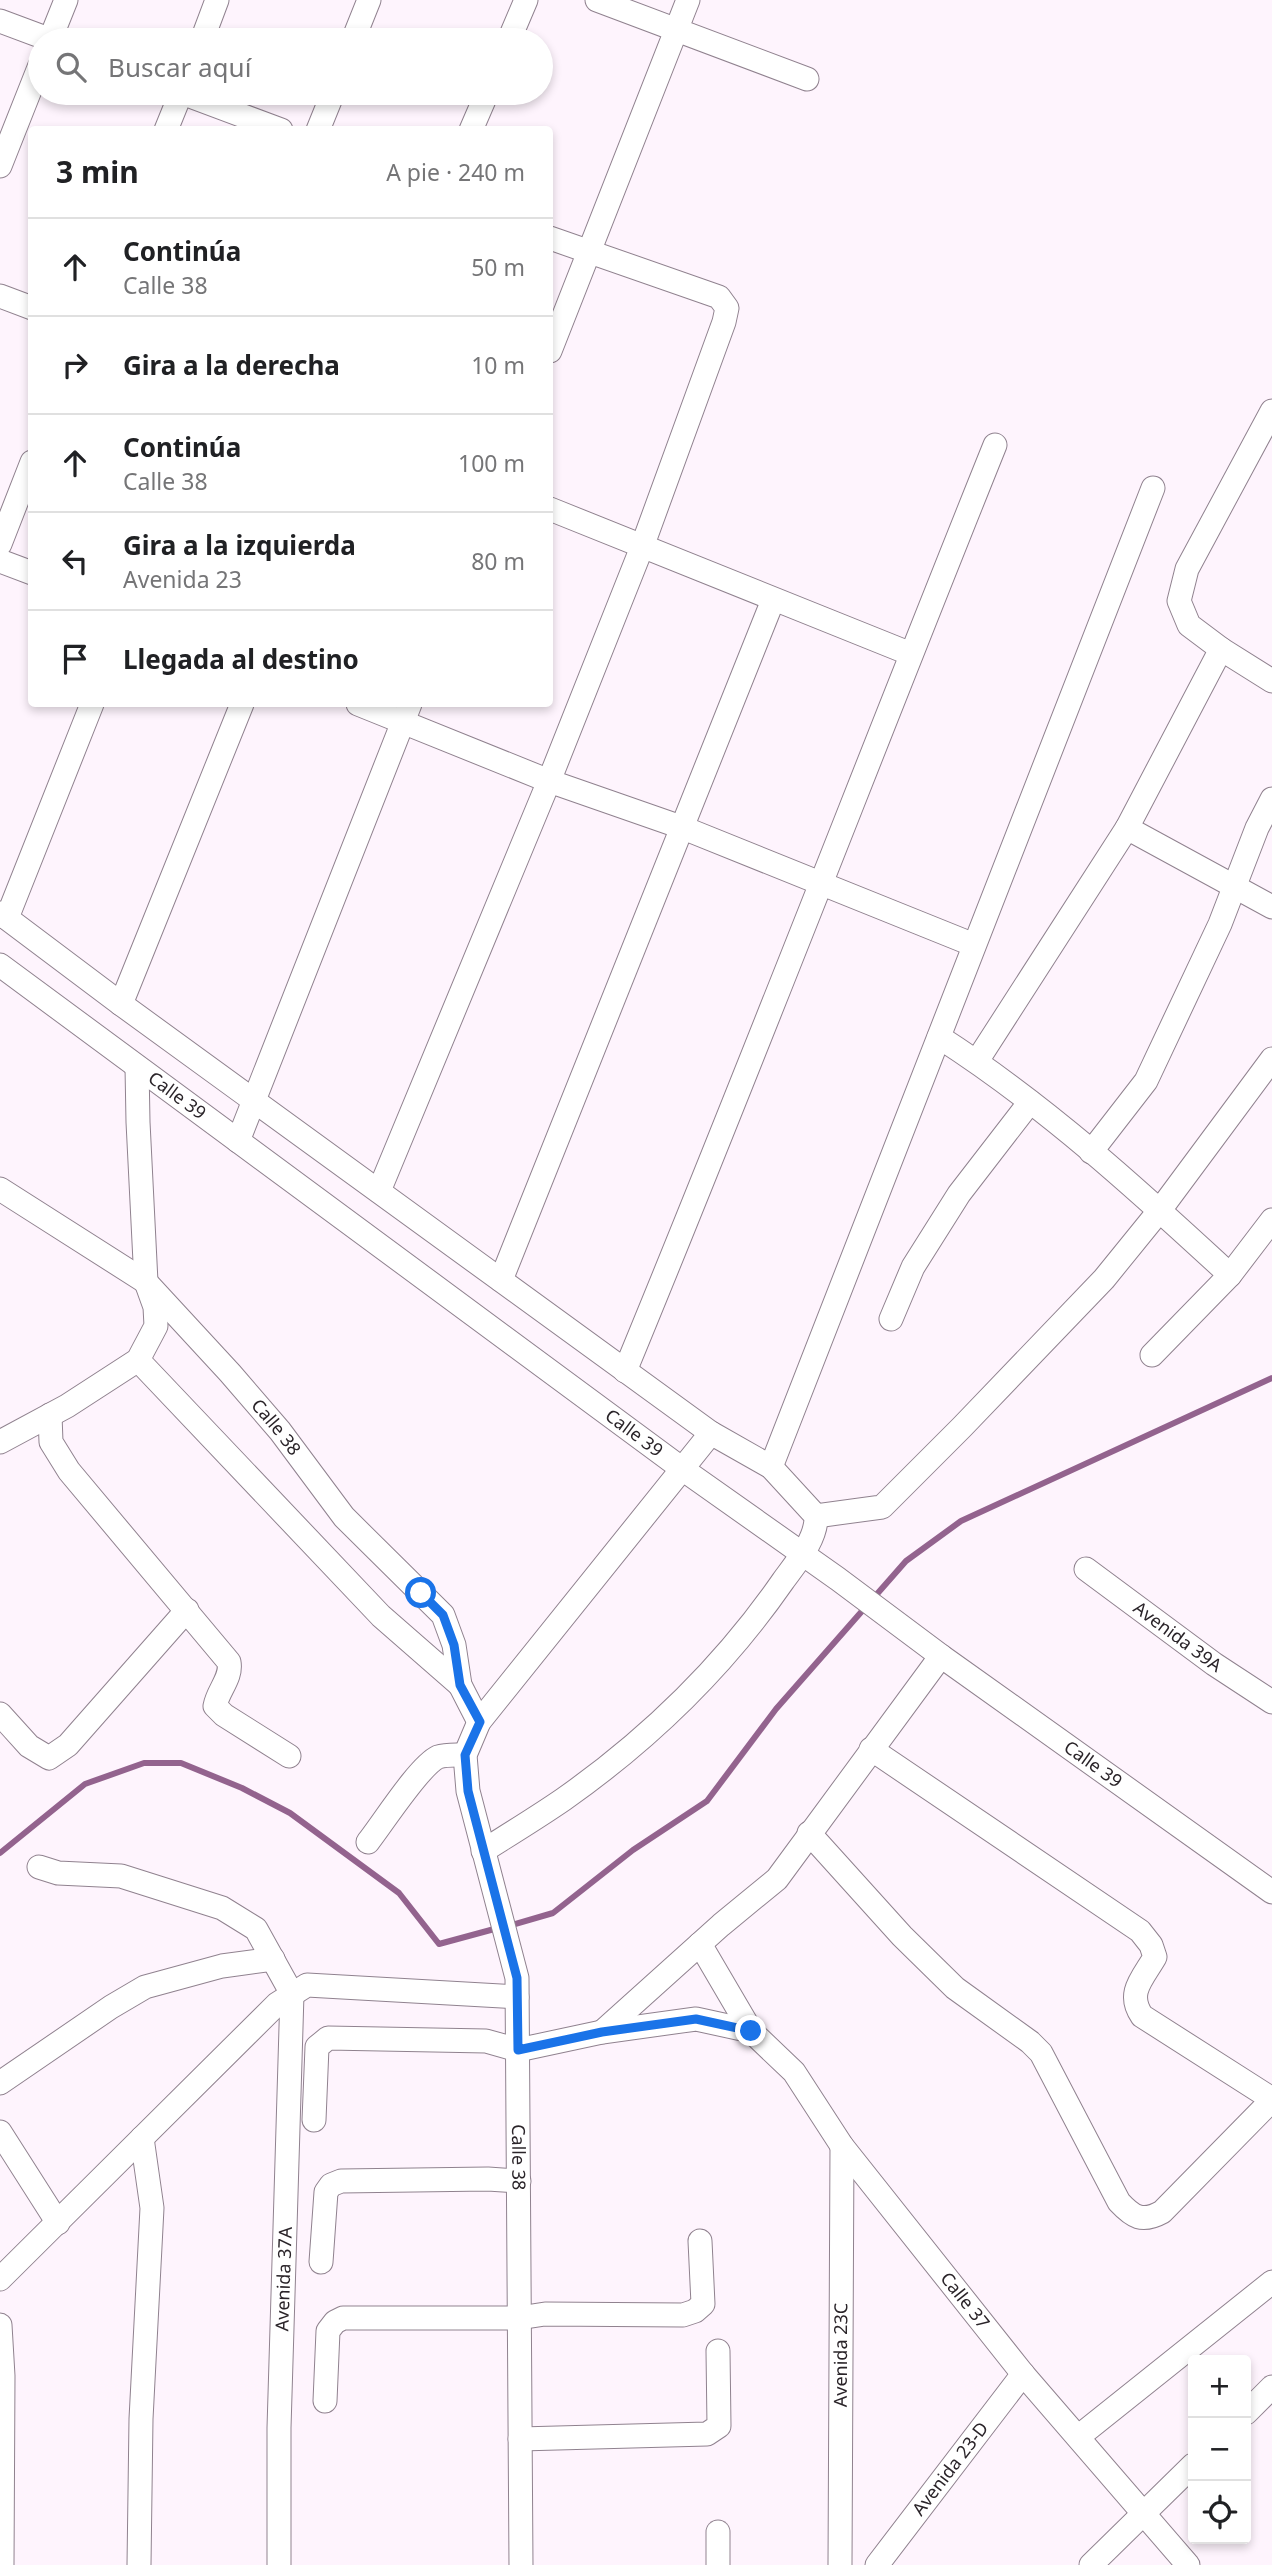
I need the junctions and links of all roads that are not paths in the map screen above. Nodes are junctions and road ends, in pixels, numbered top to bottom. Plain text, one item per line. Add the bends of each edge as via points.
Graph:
1 (66, 0) edge
2 (217, 0) edge
3 (369, 0) edge
4 (526, 0) edge
5 (597, 0) edge
6 (688, 0) edge
7 (0, 22) edge
8 (56, 28) edge
9 (206, 28) edge
10 (358, 28) edge
11 (514, 28) edge
12 (676, 31) junction
13 (28, 32) edge
14 (807, 79) dead end
15 (28, 95) edge
16 (177, 105) edge
17 (214, 105) edge
18 (327, 105) edge
19 (482, 105) edge
20 (168, 126) edge
21 (270, 126) edge
22 (320, 126) edge
23 (473, 126) edge
24 (0, 166) edge
25 (553, 239) edge
26 (589, 252) junction
27 (0, 296) edge
28 (28, 306) edge
29 (553, 343) edge
30 (1272, 411) edge
31 (995, 445) dead end
32 (28, 472) edge
33 (1153, 488) dead end
34 (553, 510) edge
35 (0, 544) edge
36 (642, 548) junction
37 (0, 561) edge
38 (28, 572) edge
39 (773, 600) junction
40 (1221, 649) junction
41 (911, 654) junction
42 (1272, 681) edge
43 (91, 707) edge
44 (241, 707) edge
45 (374, 707) edge
46 (407, 713) edge
47 (549, 781) junction
48 (1272, 799) edge
49 (681, 827) junction
50 (1127, 828) junction
51 (821, 883) junction
52 (1234, 886) junction
53 (1272, 906) edge
54 (3, 915) edge
55 (974, 945) junction
56 (0, 965) edge
57 (121, 1004) junction
58 (939, 1037) junction
59 (1272, 1059) edge
60 (977, 1061) junction
61 (137, 1067) junction
62 (254, 1100) junction
63 (1030, 1102) junction
64 (237, 1141) junction
65 (1091, 1152) junction
66 (0, 1189) edge
67 (379, 1191) junction
68 (1160, 1210) junction
69 (1272, 1220) edge
70 (1230, 1275) junction
71 (501, 1280) junction
72 (146, 1282) junction
73 (891, 1319) dead end
74 (1152, 1355) dead end
75 (138, 1360) junction
76 (625, 1371) junction
77 (50, 1415) junction
78 (711, 1433) junction
79 (0, 1442) edge
80 (771, 1466) junction
81 (681, 1468) junction
82 (816, 1516) junction
83 (801, 1555) junction
84 (1086, 1569) dead end
85 (187, 1610) junction
86 (941, 1656) junction
87 (460, 1685) junction
88 (1272, 1702) edge
89 (0, 1714) edge
90 (480, 1722) junction
91 (871, 1749) junction
92 (465, 1755) junction
93 (289, 1756) dead end
94 (809, 1833) junction
95 (368, 1842) dead end
96 (483, 1851) junction
97 (39, 1867) dead end
98 (1272, 1892) edge
99 (700, 1944) junction
100 (273, 1959) junction
101 (292, 1994) junction
102 (517, 1997) junction
103 (751, 2031) junction
104 (602, 2032) junction
105 (518, 2050) junction
106 (3, 2074) edge
107 (1272, 2099) edge
108 (314, 2120) dead end
109 (0, 2132) edge
110 (142, 2138) junction
111 (842, 2146) junction
112 (519, 2181) junction
113 (58, 2223) junction
114 (700, 2241) dead end
115 (321, 2262) dead end
116 (0, 2279) edge
117 (1272, 2282) edge
118 (519, 2318) junction
119 (0, 2325) edge
120 (718, 2351) dead end
121 (1023, 2374) junction
122 (1272, 2387) edge
123 (326, 2401) dead end
124 (1251, 2408) edge
125 (1078, 2437) junction
126 (520, 2439) junction
127 (1188, 2470) edge
128 (1143, 2514) junction
129 (718, 2532) dead end
130 (2, 2565) edge
131 (139, 2565) edge
132 (279, 2565) edge
133 (521, 2565) edge
134 (718, 2565) edge
135 (840, 2565) edge
136 (877, 2565) edge
137 (1091, 2565) edge
138 (1188, 2565) edge

1 - 8 street
2 - 9 street
3 - 10 street
4 - 11 street
5 - 12 street
6 - 12 street
7 - 13 street
12 - 14 street
12 - 26 street
15 - 24 street
16 - 20 street
17 - 21 street
18 - 22 street
19 - 23 street
25 - 26 street
26 - 29 street
26 - 36 street via 719,297 727,308
27 - 28 street
30 - 40 street via 1187,569 1179,601 1189,625
31 - 41 street
32 - 35 street
33 - 55 street
34 - 36 street
36 - 39 street
36 - 47 street
37 - 38 street
39 - 41 street
39 - 49 street
40 - 42 street
40 - 50 street
41 - 51 street
43 - 54 street
44 - 57 street
45 - 46 street
46 - 47 street
46 - 62 street
47 - 49 street
47 - 67 street
48 - 52 street
49 - 51 street
49 - 71 street
50 - 52 street
50 - 60 street
51 - 55 street
51 - 76 street
52 - 53 street
52 - 65 street via 1146,1081
54 - 57 street
55 - 58 street
56 - 61 street, Calle 39
57 - 62 street
58 - 60 street
58 - 80 street
59 - 68 street
60 - 63 street
61 - 64 street, Calle 39
61 - 72 street
62 - 64 street
62 - 67 street
63 - 65 street
63 - 73 street via 959,1194 913,1267
64 - 81 street, Calle 39
65 - 68 street
66 - 72 street, Calle 38
67 - 71 street
68 - 70 street
68 - 82 street via 1104,1279 882,1507
69 - 70 street
70 - 74 street
71 - 76 street
72 - 75 street via 156,1326
72 - 87 street, Calle 38 via 280,1431 344,1517 443,1615 454,1645
75 - 77 street
75 - 87 street via 381,1616
76 - 78 street
77 - 79 street
77 - 85 street via 51,1442 69,1471
78 - 80 street
78 - 81 street
80 - 82 street
81 - 83 street, Calle 39
81 - 90 street
82 - 83 street via 817,1525
83 - 86 street, Calle 39
83 - 96 street via 761,1614 698,1685 650,1730 564,1798
84 - 88 street, Avenida 39A
85 - 89 street via 68,1745 49,1758 29,1746
85 - 93 street via 229,1662 231,1671 215,1706
86 - 91 street
86 - 98 street, Calle 39
87 - 90 street, Calle 38
90 - 92 street
91 - 94 street
91 - 107 street via 1140,1931 1155,1957 1134,1995 1142,2016
92 - 95 street via 436,1758
92 - 96 street, Calle 38 via 468,1791
94 - 99 street via 777,1879
94 - 107 street via 955,1988 1041,2053 1118,2202 1130,2214 1151,2218 1162,2212
96 - 102 street, Calle 38 via 517,1978
97 - 100 street via 58,1873 121,1876 222,1908 256,1929
99 - 103 street
99 - 104 street
100 - 101 street
100 - 106 street via 222,1966 145,1987
101 - 102 street via 307,1985
101 - 110 street
101 - 132 street, Avenida 37A
102 - 105 street, Calle 38
103 - 104 street via 696,2019
103 - 111 street, Calle 37 via 794,2071
104 - 105 street
105 - 108 street via 486,2041 328,2038 317,2048
105 - 112 street, Calle 38
109 - 113 street
110 - 113 street
110 - 131 street via 152,2208
111 - 121 street, Calle 37
111 - 135 street, Avenida 23C
112 - 115 street via 341,2181 331,2185 326,2192
112 - 118 street, Calle 38
113 - 116 street
114 - 118 street via 703,2304 695,2311 683,2315 545,2314
117 - 125 street
118 - 123 street via 343,2318 328,2331
118 - 126 street, Calle 38
119 - 130 street
120 - 126 street via 719,2426 707,2434
121 - 125 street, Calle 37
121 - 136 street, Avenida 23-D
122 - 124 street
125 - 128 street, Calle 37
126 - 133 street, Calle 38
127 - 128 street
128 - 137 street
128 - 138 street, Calle 37
129 - 134 street

